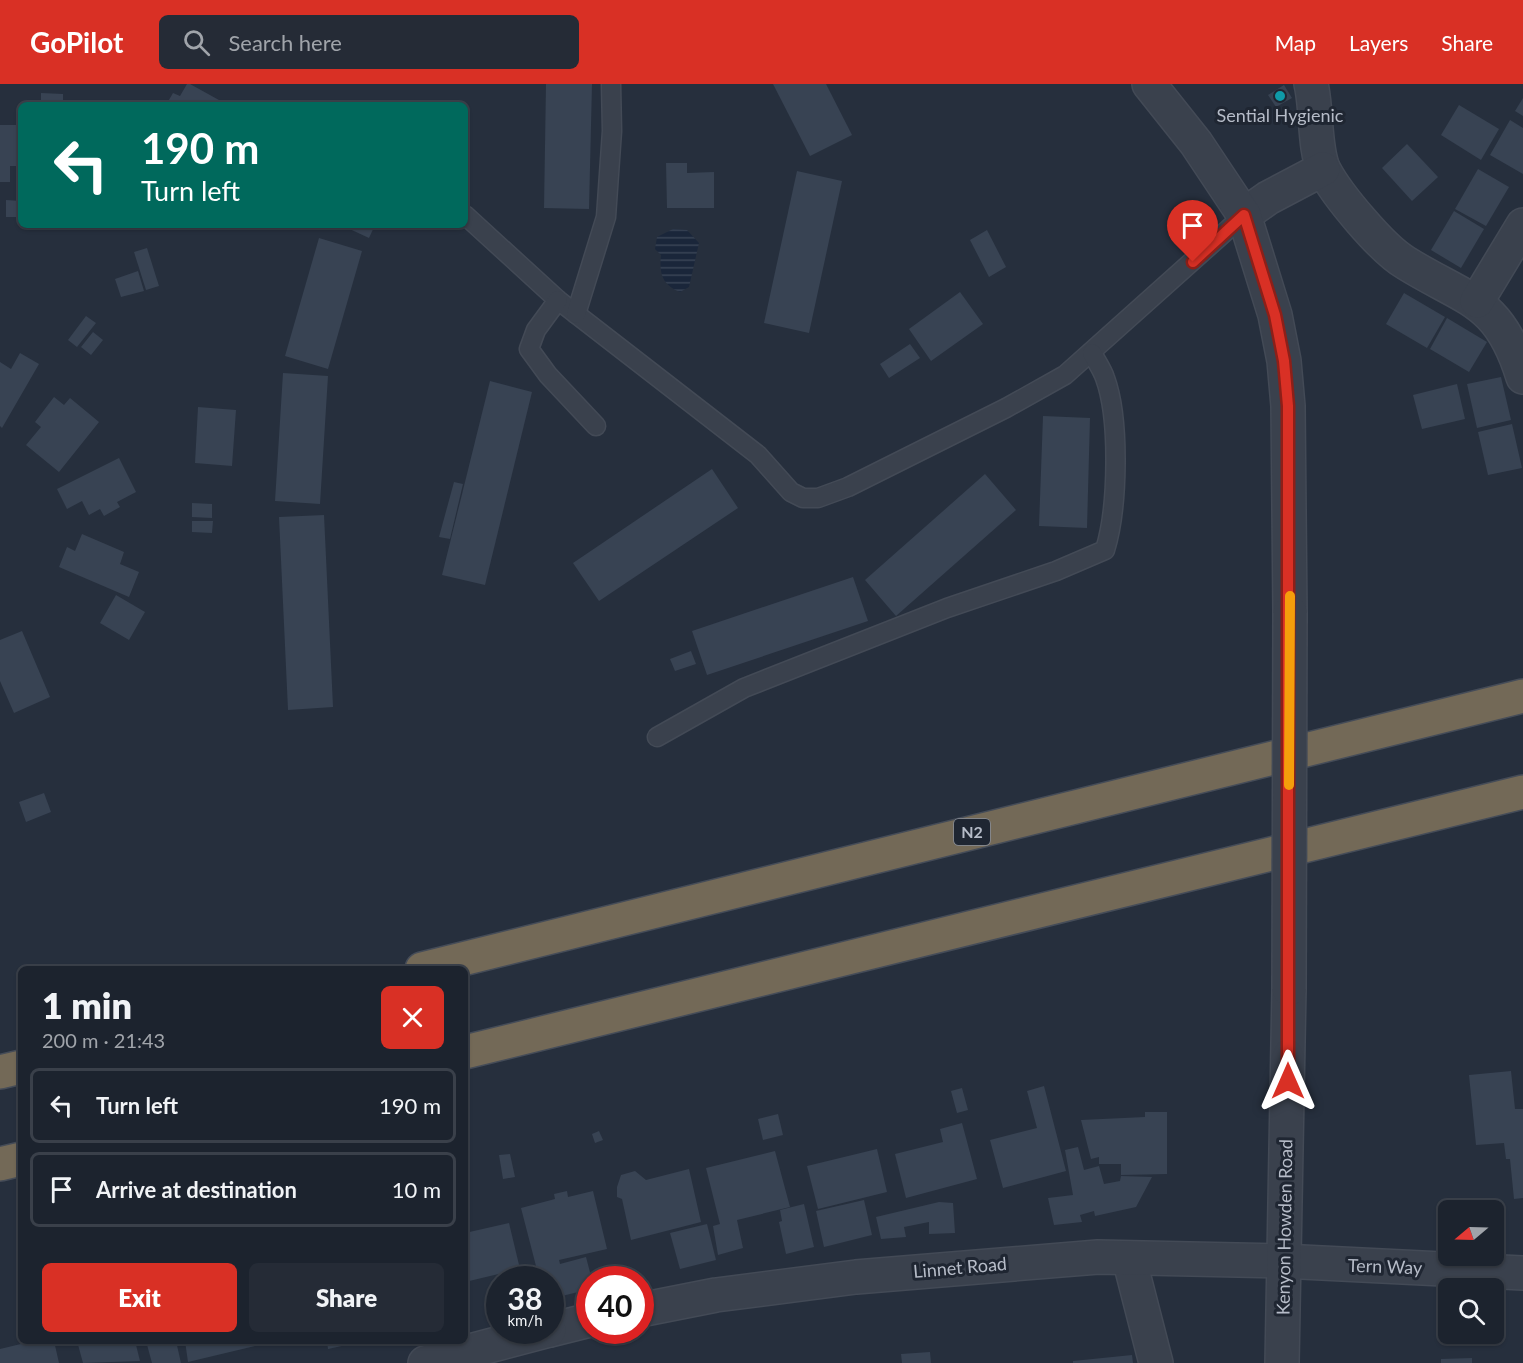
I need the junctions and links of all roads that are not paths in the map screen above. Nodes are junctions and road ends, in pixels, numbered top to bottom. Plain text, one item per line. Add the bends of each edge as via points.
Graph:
1 (611, 84) edge
2 (1149, 84) edge
3 (1311, 84) edge
4 (1323, 169) junction
5 (1244, 215) junction
6 (468, 218) edge
7 (1523, 225) edge
8 (558, 300) junction
9 (1477, 301) junction
10 (576, 314) junction
11 (1092, 353) junction
12 (1523, 377) edge
13 (596, 426) dead end
14 (1523, 696) edge
15 (657, 737) dead end
16 (1523, 792) edge
17 (434, 966) edge
18 (468, 1051) edge
19 (18, 1068) edge
20 (0, 1072) edge
21 (18, 1159) edge
22 (0, 1164) edge
23 (1129, 1258) junction
24 (1282, 1261) junction
25 (1523, 1273) edge
26 (654, 1307) edge
27 (497, 1344) edge
28 (425, 1363) edge
29 (1156, 1363) edge
30 (1282, 1363) edge

1 - 10 lane via 606,217
2 - 5 street, Kenyon Howden Road via 1196,143
3 - 4 street
4 - 5 street
4 - 9 street via 1350,207 1403,262
5 - 11 lane
5 - 24 street, Kenyon Howden Road, bridge via 1272,304 1284,361 1288,406 1289,989
6 - 8 lane
7 - 9 street
8 - 10 lane
8 - 13 lane via 536,330 529,349
9 - 12 street via 1500,325
10 - 11 lane via 758,454 791,492 803,498 832,494 996,413 1065,375
11 - 15 lane via 1111,398 1116,451 1112,515 1105,550 744,688
14 - 17 highway, N2
16 - 18 highway
19 - 20 highway
21 - 22 highway
23 - 24 street, Linnet Road
23 - 26 street, Linnet Road via 1075,1258 856,1278 716,1295
23 - 29 street
24 - 25 street, Tern Way
24 - 30 street, Kenyon Howden Road
27 - 28 street

